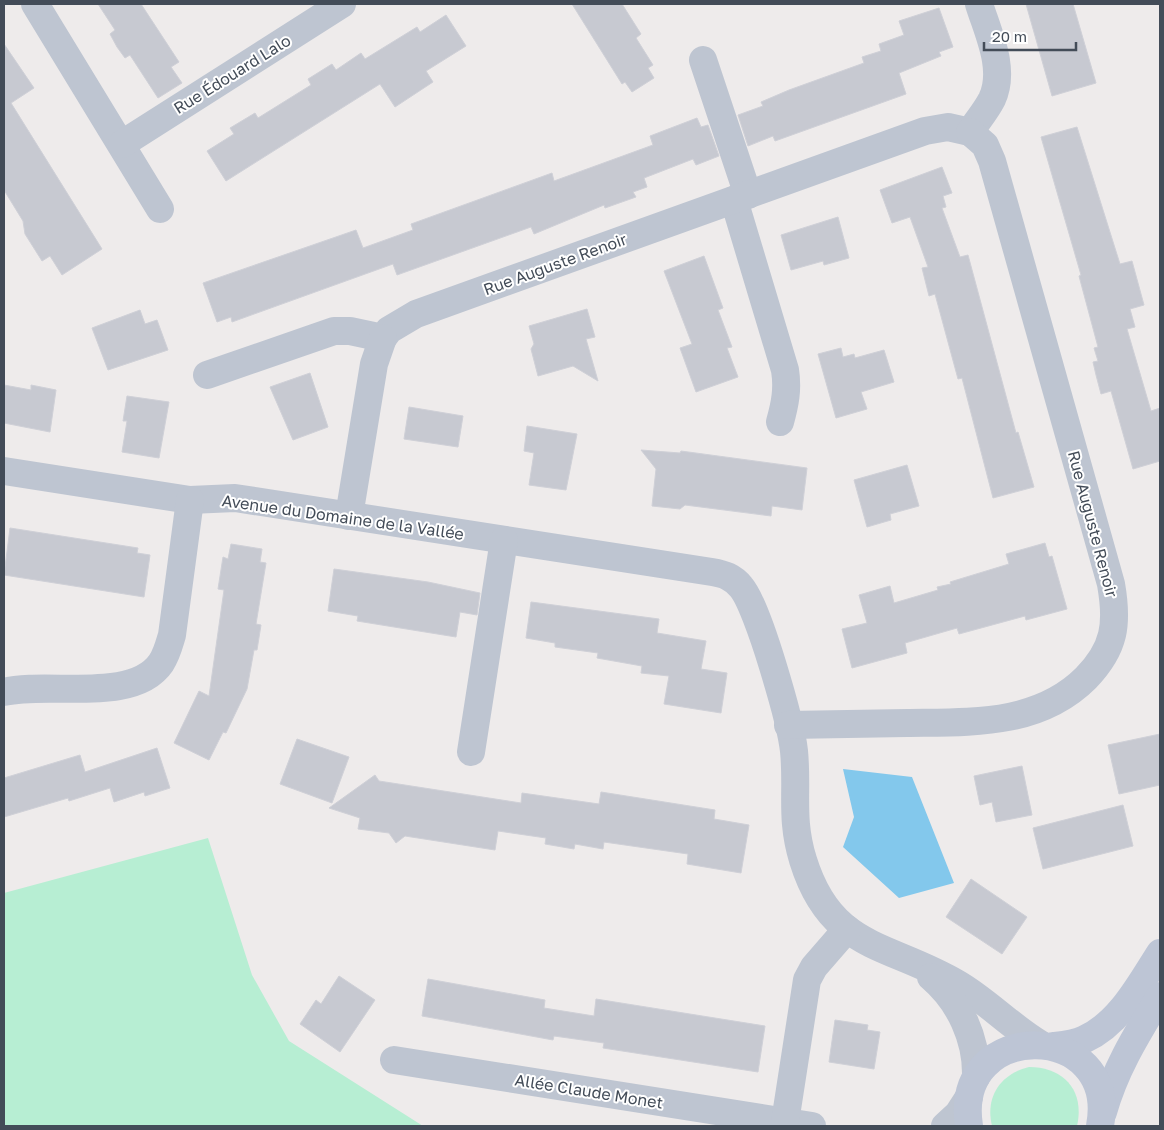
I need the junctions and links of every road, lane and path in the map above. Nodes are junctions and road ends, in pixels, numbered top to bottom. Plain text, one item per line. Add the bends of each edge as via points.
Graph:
1 (35, 4) edge
2 (342, 4) edge
3 (979, 4) edge
4 (702, 60) dead end
5 (970, 132) junction
6 (122, 144) junction
7 (741, 198) junction
8 (160, 209) dead end
9 (382, 338) junction
10 (208, 375) dead end
11 (780, 422) dead end
12 (4, 470) edge
13 (190, 500) junction
14 (349, 516) junction
15 (504, 540) junction
16 (4, 692) edge
17 (788, 725) junction
18 (471, 752) dead end
19 (848, 929) junction
20 (1160, 953) edge
21 (916, 965) junction
22 (1160, 996) edge
23 (1047, 1045) junction
24 (394, 1060) dead end
25 (973, 1087) junction
26 (1101, 1121) edge
27 (784, 1122) junction
28 (812, 1126) edge
29 (945, 1126) edge
30 (969, 1126) edge

1 - 6 street
2 - 6 street, Rue Édouard Lalo
3 - 5 street via 995,58 997,79 992,99
4 - 7 street
5 - 7 street, Rue Auguste Renoir via 955,128 933,129
5 - 17 street, Rue Auguste Renoir via 985,145 992,161 1111,584 1115,621 1111,642 1091,672 1071,692 1050,704 1013,717 971,722
6 - 8 street
7 - 9 street, Rue Auguste Renoir via 416,314
7 - 11 street via 787,384
9 - 10 street via 334,331
9 - 14 street via 374,364
12 - 13 street, Avenue du Domaine de la Vallée
13 - 14 street, Avenue du Domaine de la Vallée via 228,497
13 - 16 street via 172,635 160,665 135,682 118,687
14 - 15 street, Avenue du Domaine de la Vallée
15 - 17 street, Avenue du Domaine de la Vallée via 712,572 732,578 745,592 755,611
15 - 18 street
17 - 19 street, Avenue du Domaine de la Vallée via 795,759 793,802 796,837 816,892 825,907
19 - 21 street, Avenue du Domaine de la Vallée via 871,945
19 - 27 street via 814,967 807,980
20 - 23 street via 1138,989 1109,1023 1084,1040
21 - 23 street, Avenue du Domaine de la Vallée via 958,984 1016,1030
21 - 25 street, Avenue du Domaine de la Vallée via 944,991 961,1013 974,1048
22 - 26 street via 1123,1058
23 - 25 street via 1021,1045 1003,1052 988,1062
23 - 26 street via 1080,1061 1093,1077 1101,1096
24 - 27 street, Allée Claude Monet
25 - 29 street via 958,1114
25 - 30 street
27 - 28 street, Allée Claude Monet

